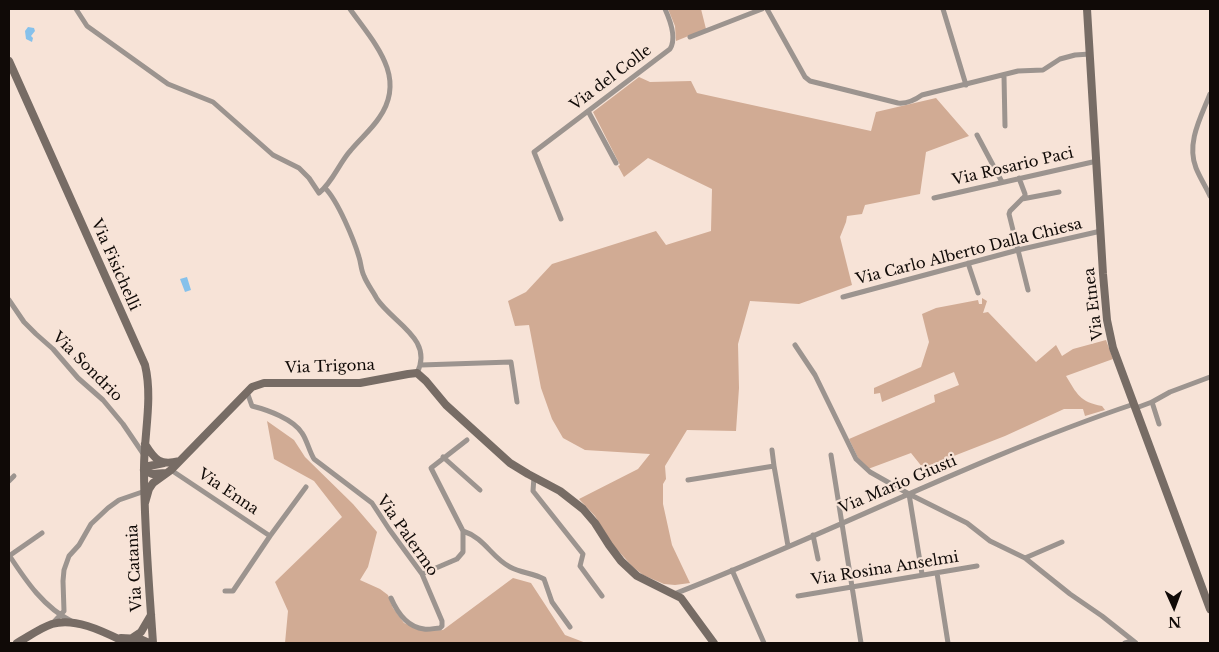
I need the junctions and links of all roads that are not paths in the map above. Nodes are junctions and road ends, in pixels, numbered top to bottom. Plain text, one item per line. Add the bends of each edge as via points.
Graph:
1 (76, 9) edge
2 (350, 9) edge
3 (665, 9) edge
4 (762, 9) edge
5 (767, 9) edge
6 (943, 9) edge
7 (1087, 9) edge
8 (690, 37) dead end
9 (1090, 54) junction
10 (9, 61) edge
11 (1004, 76) junction
12 (966, 85) junction
13 (1210, 94) edge
14 (588, 112) junction
15 (1005, 126) dead end
16 (978, 135) dead end
17 (1096, 162) junction
18 (616, 163) dead end
19 (1019, 178) junction
20 (1002, 182) junction
21 (325, 188) junction
22 (1059, 192) dead end
23 (1210, 196) edge
24 (934, 198) dead end
25 (1022, 199) junction
26 (562, 219) dead end
27 (1101, 231) junction
28 (1018, 250) junction
29 (968, 263) junction
30 (1028, 290) dead end
31 (978, 294) dead end
32 (843, 297) dead end
33 (9, 300) edge
34 (795, 345) dead end
35 (421, 365) junction
36 (417, 374) junction
37 (1210, 376) edge
38 (246, 391) junction
39 (518, 402) dead end
40 (1152, 402) junction
41 (1135, 406) junction
42 (1159, 424) dead end
43 (467, 440) dead end
44 (145, 444) junction
45 (772, 450) dead end
46 (144, 455) junction
47 (830, 455) dead end
48 (443, 457) junction
49 (180, 461) junction
50 (164, 463) junction
51 (774, 466) junction
52 (144, 470) junction
53 (170, 471) junction
54 (14, 476) dead end
55 (534, 477) junction
56 (688, 480) dead end
57 (9, 481) edge
58 (306, 487) dead end
59 (480, 490) dead end
60 (144, 491) junction
61 (909, 494) junction
62 (145, 504) junction
63 (842, 523) junction
64 (463, 531) junction
65 (42, 533) dead end
66 (813, 535) junction
67 (270, 536) junction
68 (1062, 542) dead end
69 (788, 546) junction
70 (9, 555) edge
71 (1025, 558) junction
72 (818, 560) dead end
73 (16, 566) junction
74 (977, 566) dead end
75 (9, 568) edge
76 (732, 570) junction
77 (937, 572) junction
78 (422, 574) junction
79 (922, 574) junction
80 (852, 588) junction
81 (225, 591) dead end
82 (674, 594) junction
83 (602, 596) dead end
84 (798, 596) dead end
85 (391, 598) dead end
86 (1210, 609) edge
87 (61, 616) junction
88 (151, 616) junction
89 (77, 623) junction
90 (52, 624) junction
91 (570, 627) dead end
92 (129, 641) edge
93 (1134, 642) edge
94 (17, 643) edge
95 (151, 643) edge
96 (714, 643) edge
97 (764, 643) edge
98 (862, 643) edge
99 (948, 643) edge
100 (1125, 643) edge

1 - 21 street via 87,26 168,84 213,102 273,155 299,168 319,193
2 - 21 street via 384,61 391,85 387,103 378,120 343,160
3 - 14 street, Via del Colle via 671,24 673,45
4 - 8 street
5 - 12 street via 805,77 815,83 903,104 922,95
6 - 12 street
7 - 9 main road, Via Etnea
9 - 11 street via 1060,59 1043,70 1018,71
9 - 17 main road, Via Etnea
10 - 44 main road, Via Fisichelli via 145,365 148,382
11 - 12 street
11 - 15 street
13 - 23 street via 1193,143 1194,163
14 - 18 street
14 - 26 street, Via del Colle via 534,152
16 - 20 street
17 - 19 street, Via Rosario Paci
17 - 27 main road, Via Etnea
19 - 20 street, Via Rosario Paci
19 - 25 street via 1025,194
20 - 24 street, Via Rosario Paci
21 - 35 street via 341,216 368,285 384,309 416,340
22 - 25 street
25 - 28 street via 1009,214
27 - 28 street, Via Carlo Alberto Dalla Chiesa
27 - 41 main road, Via Etnea via 1111,339
28 - 29 street, Via Carlo Alberto Dalla Chiesa
28 - 30 street
29 - 31 street
29 - 32 street, Via Carlo Alberto Dalla Chiesa
33 - 46 street, Via Sondrio via 24,322 103,400
34 - 61 street via 815,375 856,459 870,472
35 - 36 street
35 - 39 street via 511,362
36 - 38 main road, Via Trigona via 360,383 264,383
36 - 55 main road via 510,463
37 - 40 street, Via Mario Giusti
38 - 49 main road, Via Trigona
38 - 78 street, Via Palermo via 252,406 275,413 302,433 314,459 372,503
40 - 41 street, Via Mario Giusti
40 - 42 street
41 - 61 street, Via Mario Giusti via 1072,425
41 - 86 main road, Via Etnea
43 - 48 street
44 - 46 main road, Via Fisichelli
44 - 50 main road via 153,456
45 - 51 street
46 - 52 main road, Via Fisichelli
47 - 63 street
48 - 59 street
48 - 64 street via 431,468
49 - 50 main road
49 - 53 main road, Via Trigona
50 - 52 main road
51 - 56 street
51 - 69 street
52 - 53 main road via 152,474
52 - 60 main road, Via Fisichelli
53 - 62 main road, Via Trigona via 149,488
53 - 67 street, Via Enna
54 - 57 street
55 - 82 main road via 583,509 637,576
55 - 83 street via 533,491 583,554 580,566
58 - 67 street
60 - 62 main road, Via Catania
60 - 87 street via 119,500 108,508 91,524 69,556 64,570 64,611
61 - 63 street, Via Mario Giusti
61 - 71 street via 968,523 990,541
61 - 79 street
62 - 88 main road, Via Catania
63 - 66 street, Via Mario Giusti
63 - 80 street
64 - 78 street via 464,548 460,556
64 - 91 street via 479,539 509,567 544,579 552,602
65 - 70 street
66 - 69 street, Via Mario Giusti
66 - 72 street
67 - 81 street via 233,591
68 - 71 street
69 - 76 street, Via Mario Giusti
70 - 73 street
71 - 93 street
73 - 75 street
73 - 87 street via 32,589
74 - 77 street, Via Rosina Anselmi
76 - 82 street, Via Mario Giusti
76 - 97 street
77 - 79 street, Via Rosina Anselmi
77 - 99 street
78 - 85 street, Via Palermo via 442,621 440,628 414,626 400,616
79 - 80 street, Via Rosina Anselmi
80 - 84 street, Via Rosina Anselmi
80 - 98 street
82 - 96 main road via 689,607
87 - 89 street
87 - 90 street
88 - 92 main road via 141,632
88 - 95 main road, Via Catania
89 - 90 main road
89 - 92 main road
90 - 94 main road
92 - 95 main road via 140,639
93 - 100 street

